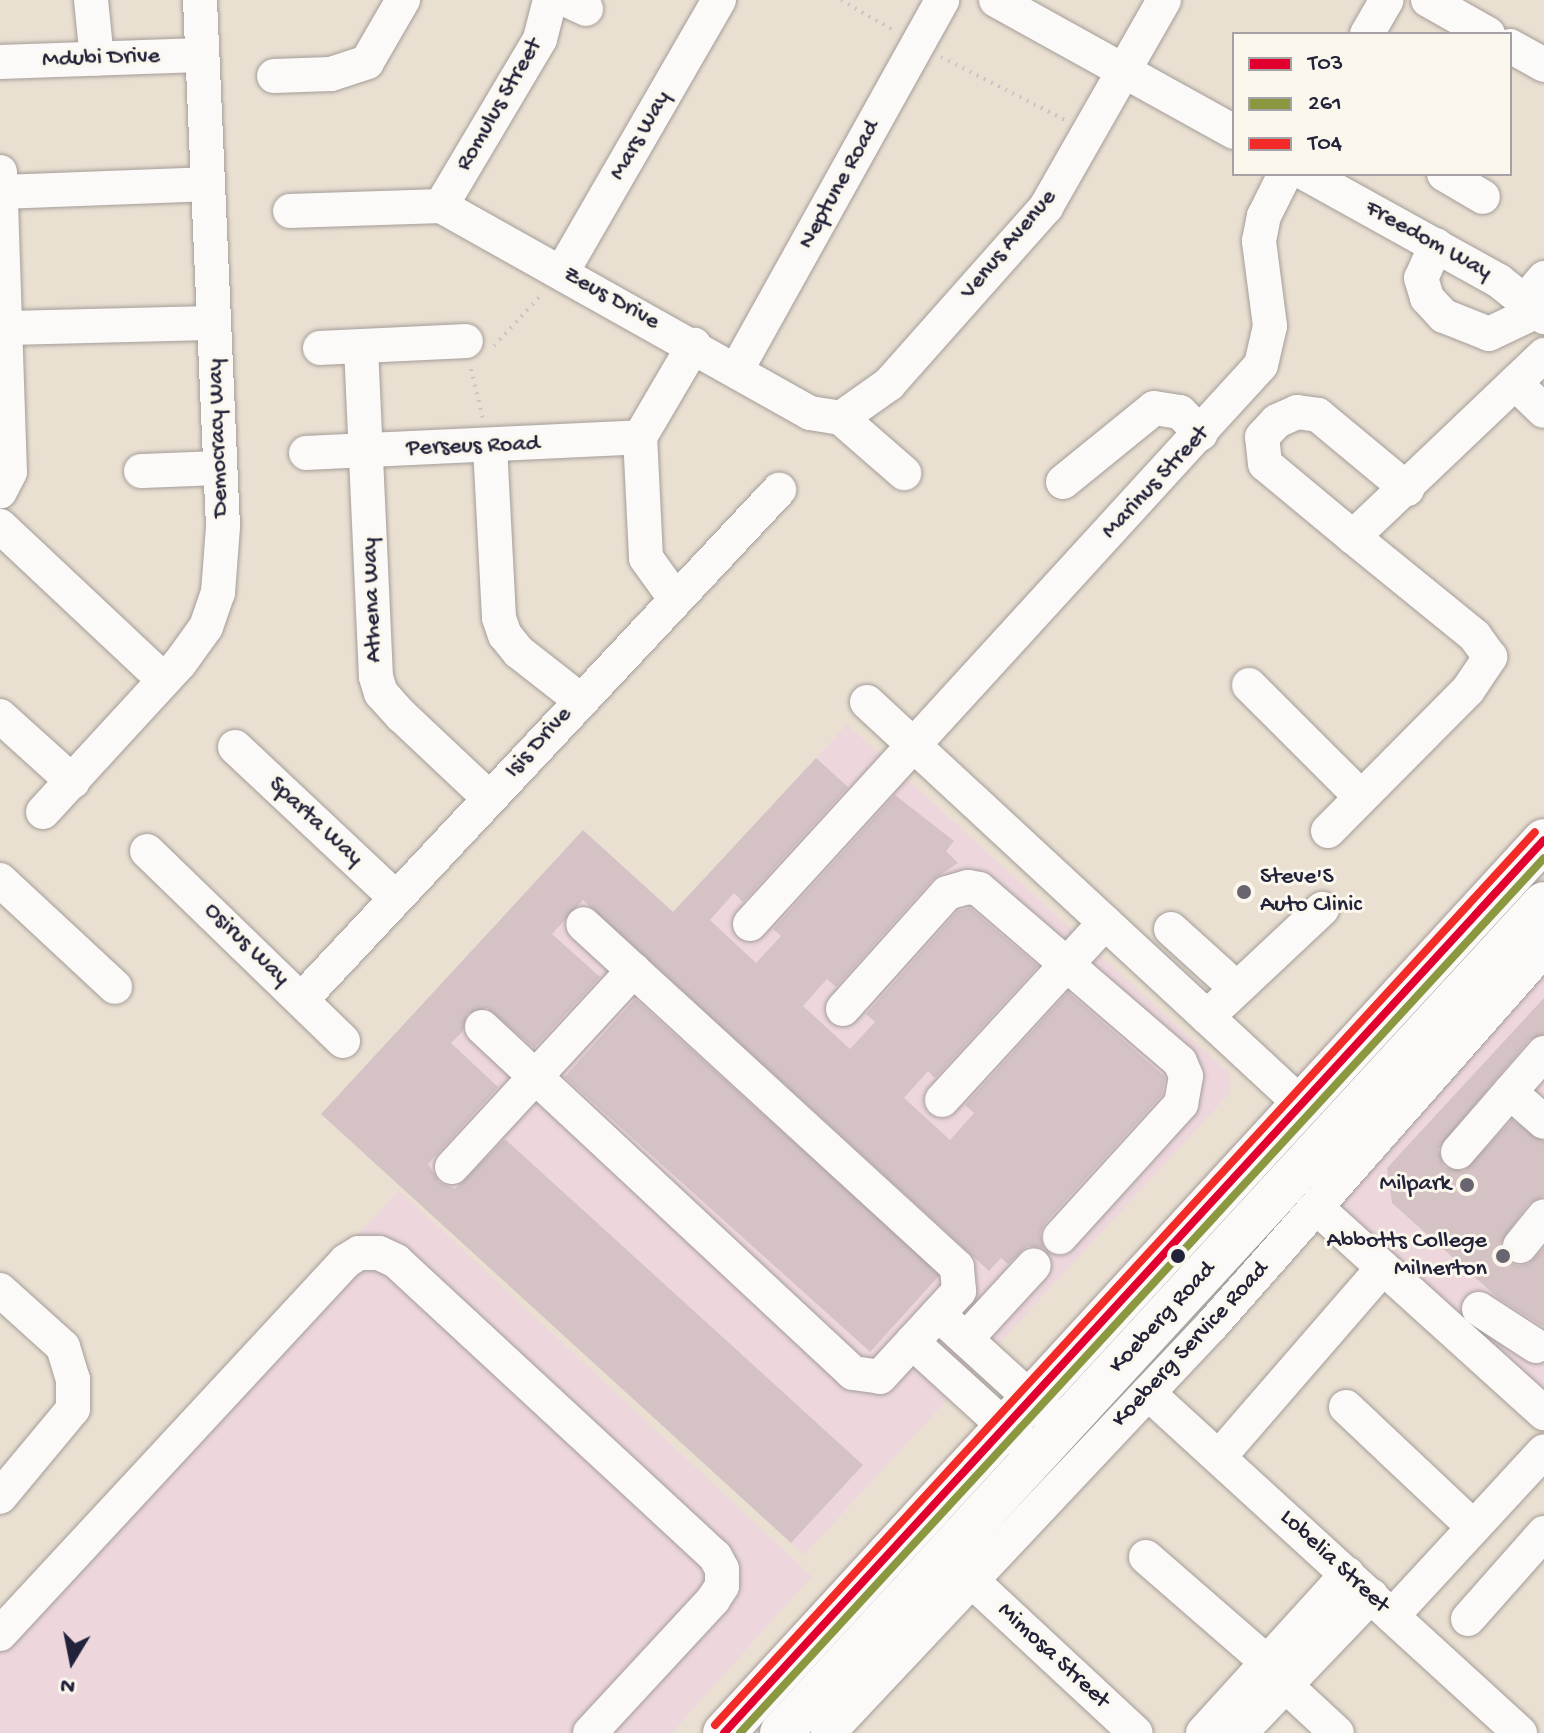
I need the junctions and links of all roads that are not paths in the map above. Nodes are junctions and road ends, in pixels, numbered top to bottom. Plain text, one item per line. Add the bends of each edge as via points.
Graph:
1 (91, 0) edge
2 (200, 0) edge
3 (403, 0) edge
4 (550, 0) edge
5 (719, 0) edge
6 (942, 0) edge
7 (996, 0) edge
8 (1164, 0) edge
9 (1387, 0) edge
10 (1428, 0) edge
11 (1368, 32) edge
12 (1484, 32) edge
13 (1512, 47) edge
14 (201, 55) junction
15 (97, 59) junction
16 (0, 62) edge
17 (1544, 65) edge
18 (1125, 70) junction
19 (274, 76) dead end
20 (1232, 131) edge
21 (1284, 176) edge
22 (1310, 176) edge
23 (1447, 176) edge
24 (1, 182) edge
25 (208, 184) junction
26 (1483, 197) dead end
27 (441, 206) junction
28 (290, 211) dead end
29 (1436, 245) junction
30 (562, 272) junction
31 (1537, 302) edge
32 (214, 323) junction
33 (4, 328) junction
34 (694, 345) junction
35 (466, 346) road end
36 (361, 347) junction
37 (320, 348) dead end
38 (1544, 355) edge
39 (737, 369) junction
40 (1535, 399) edge
41 (841, 418) junction
42 (1201, 434) junction
43 (640, 437) junction
44 (490, 446) junction
45 (366, 452) junction
46 (306, 453) dead end
47 (220, 468) junction
48 (141, 471) dead end
49 (904, 473) dead end
50 (1063, 482) dead end
51 (1407, 489) junction
52 (779, 490) dead end
53 (0, 492) edge
54 (0, 526) edge
55 (1353, 537) junction
56 (674, 597) junction
57 (164, 680) junction
58 (1249, 685) dead end
59 (579, 699) junction
60 (867, 702) dead end
61 (0, 716) edge
62 (914, 745) junction
63 (235, 747) dead end
64 (73, 782) junction
65 (1360, 796) junction
66 (489, 798) junction
67 (43, 812) dead end
68 (1328, 831) dead end
69 (1544, 840) edge
70 (147, 851) dead end
71 (0, 880) edge
72 (395, 897) junction
73 (1544, 903) edge
74 (1322, 909) dead end
75 (1105, 923) junction
76 (583, 924) dead end
77 (750, 924) dead end
78 (1171, 929) dead end
79 (1544, 949) edge
80 (1067, 966) junction
81 (634, 970) junction
82 (115, 987) dead end
83 (1236, 988) junction
84 (302, 999) junction
85 (843, 1009) dead end
86 (1207, 1017) junction
87 (482, 1027) dead end
88 (343, 1041) dead end
89 (1544, 1053) edge
90 (536, 1076) junction
91 (1510, 1092) junction
92 (942, 1100) dead end
93 (1301, 1104) junction
94 (1544, 1122) edge
95 (1458, 1152) dead end
96 (452, 1167) dead end
97 (1317, 1208) junction
98 (1544, 1216) edge
99 (1060, 1237) dead end
100 (1520, 1246) dead end
101 (1034, 1265) dead end
102 (1383, 1268) junction
103 (0, 1290) edge
104 (1479, 1309) dead end
105 (938, 1314) junction
106 (966, 1339) junction
107 (912, 1342) junction
108 (1540, 1349) edge
109 (1506, 1379) junction
110 (1148, 1393) junction
111 (1346, 1407) dead end
112 (1018, 1412) junction
113 (1544, 1413) edge
114 (1049, 1441) junction
115 (1544, 1451) edge
116 (1219, 1457) junction
117 (0, 1497) edge
118 (1471, 1525) junction
119 (1537, 1554) edge
120 (1146, 1557) dead end
121 (970, 1579) junction
122 (1370, 1596) junction
123 (1468, 1619) dead end
124 (0, 1634) edge
125 (1276, 1673) junction
126 (590, 1733) edge
127 (724, 1733) edge
128 (781, 1733) edge
129 (828, 1733) edge
130 (1136, 1733) edge
131 (1203, 1733) edge
132 (1240, 1733) edge
133 (1337, 1733) edge
134 (1520, 1733) edge

1 - 15 street
2 - 14 street, Democracy Way
3 - 19 street via 367,62 331,74
4 - 27 street, Romulus Street via 540,39
5 - 30 street, Mars Way
6 - 39 street, Neptune Road
7 - 18 street
8 - 18 street, Venus Avenue
9 - 11 street
10 - 12 street
13 - 17 street
14 - 15 street, Mdubi Drive
14 - 25 street, Democracy Way
15 - 16 street, Mdubi Drive
18 - 20 street
18 - 41 street, Venus Avenue via 1046,207 889,384
21 - 42 street, Marinus Street via 1264,216 1259,241 1270,343 1254,375
22 - 29 street, Freedom Way
23 - 26 street
24 - 25 street
24 - 33 street
25 - 32 street, Democracy Way
27 - 28 street
27 - 30 street, Zeus Drive
29 - 31 street, Freedom Way
29 - 31 street via 1421,278 1427,298 1444,316 1489,334
30 - 34 street, Zeus Drive
32 - 33 street
32 - 47 street, Democracy Way
33 - 53 street via 10,472
34 - 39 street, Zeus Drive
34 - 43 street
35 - 36 street
36 - 37 street
36 - 45 street, Athena Way
38 - 40 street
39 - 41 street, Zeus Drive via 810,413
40 - 51 street
41 - 49 street, Zeus Drive
42 - 50 street via 1180,412 1154,408
42 - 62 street, Marinus Street
43 - 44 street, Perseus Road
43 - 56 street via 646,558
44 - 45 street, Perseus Road
44 - 59 street via 499,618 519,652
45 - 46 street, Perseus Road
45 - 66 street, Athena Way via 381,693
47 - 48 street
47 - 57 street, Democracy Way via 218,593 206,627
51 - 55 street
51 - 55 street via 1318,415 1297,412 1277,421 1262,437 1265,464
52 - 56 street, Isis Drive
54 - 57 street
55 - 65 street via 1475,636 1490,657 1468,690
56 - 59 street, Isis Drive
57 - 64 street, Democracy Way
58 - 65 street
59 - 66 street, Isis Drive
60 - 62 street
61 - 64 street
62 - 75 street
62 - 77 street, Marinus Street
63 - 72 street, Sparta Way
64 - 67 street, Democracy Way
65 - 68 street
66 - 72 street, Isis Drive
69 - 93 main road, Koeberg Road
70 - 84 street, Osirus Way
71 - 82 street
72 - 84 street, Isis Drive
73 - 114 main road, Koeberg Road
74 - 83 street
75 - 80 street
75 - 86 street
76 - 81 street
78 - 83 street
79 - 97 street, Koeberg Service Road
80 - 85 street via 979,889 956,889
80 - 92 street
80 - 99 street via 1180,1062 1186,1076 1181,1104
81 - 90 street
81 - 105 street via 948,1254 957,1267 959,1291
83 - 86 street
84 - 88 street, Osirus Way
86 - 93 street
87 - 90 street
89 - 91 street
90 - 96 street
90 - 107 street via 853,1373 880,1377
91 - 94 street
91 - 95 street
93 - 112 main road, Koeberg Road
97 - 102 street
97 - 110 street, Koeberg Service Road
98 - 100 street
101 - 106 street
102 - 109 street
102 - 116 street
103 - 117 street via 63,1347 73,1379 73,1409
104 - 108 street
105 - 106 street
105 - 107 street
106 - 112 street
107 - 112 street
108 - 109 street
109 - 113 street
110 - 116 street, Lobelia Street
110 - 121 street, Koeberg Service Road
111 - 118 street
112 - 114 street
112 - 127 main road, Koeberg Road
114 - 128 main road, Koeberg Road
115 - 118 street
116 - 122 street, Lobelia Street
118 - 122 street
119 - 123 street
120 - 125 street
121 - 129 street, Koeberg Service Road
121 - 130 street, Mimosa Street
122 - 125 street
122 - 134 street, Lobelia Street
124 - 126 street via 346,1261 359,1253 379,1253 408,1271 715,1556 722,1569 722,1586 713,1600
125 - 131 street
125 - 132 street
125 - 133 street

